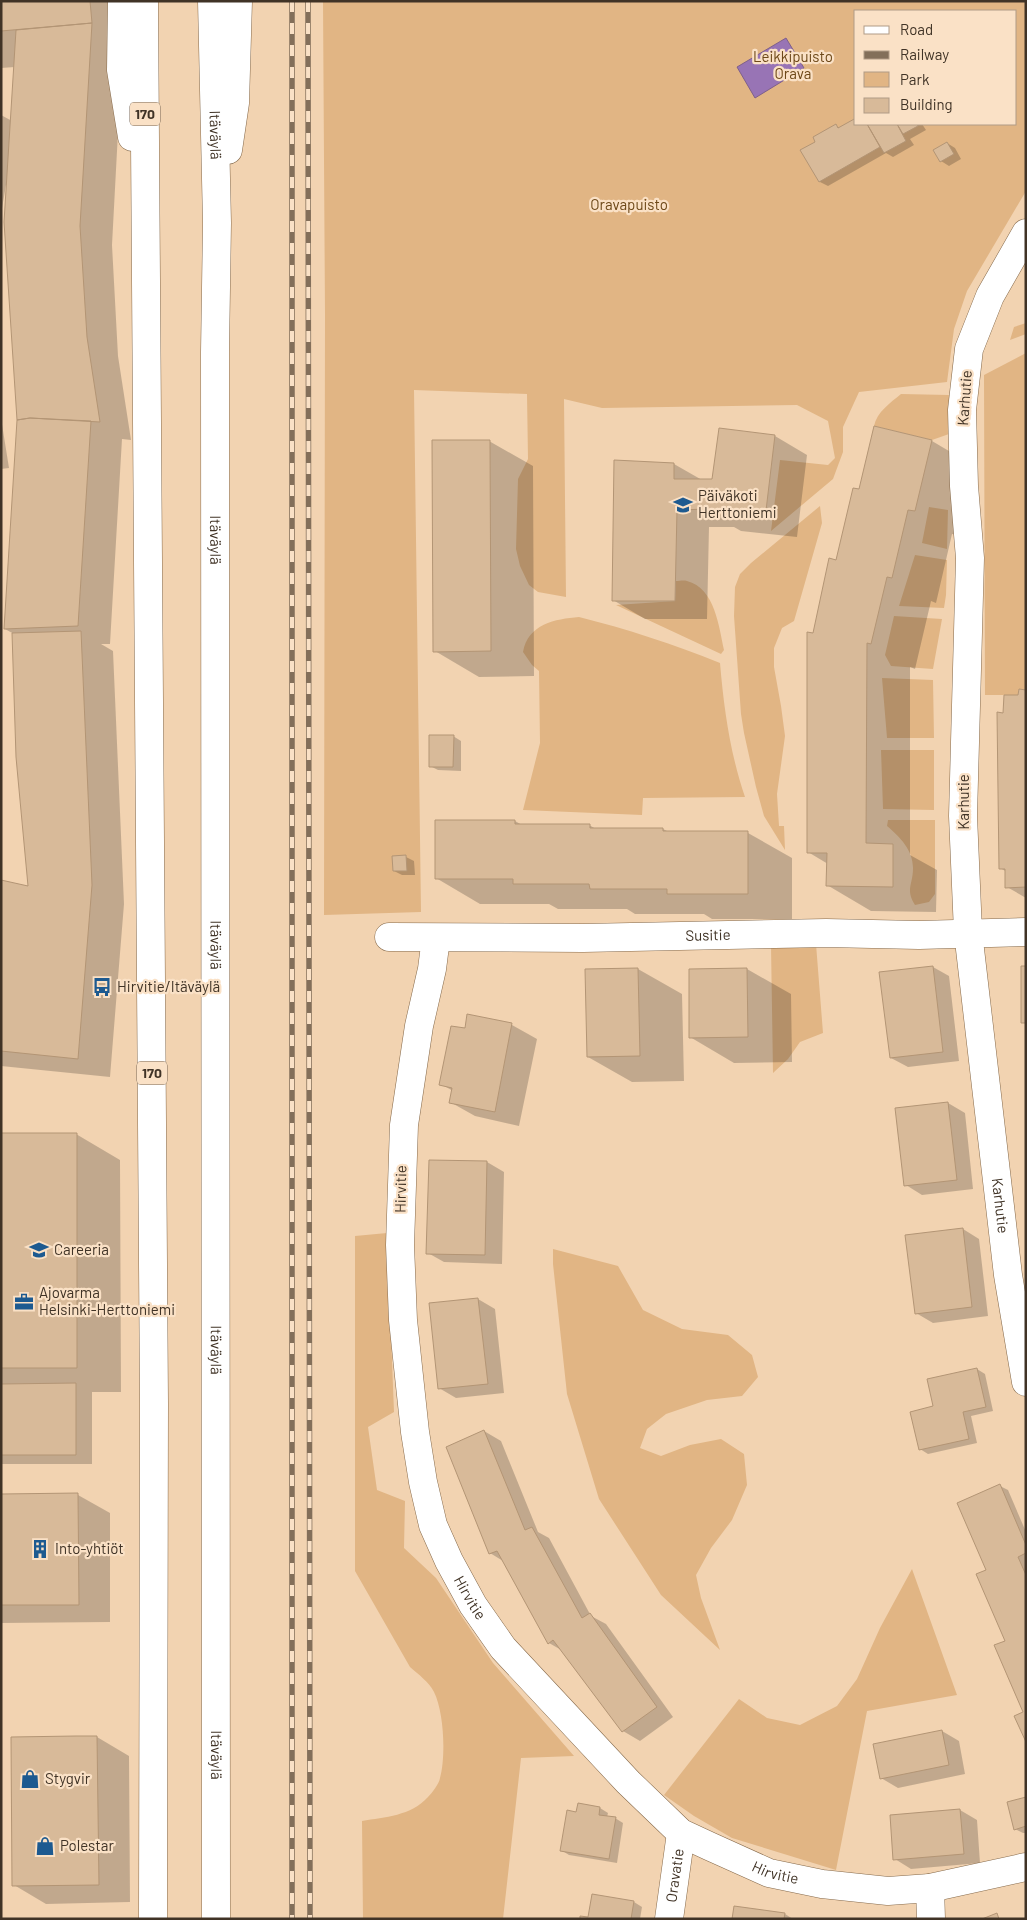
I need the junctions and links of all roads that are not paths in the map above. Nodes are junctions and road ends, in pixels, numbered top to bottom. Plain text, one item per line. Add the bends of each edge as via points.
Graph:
1 (122, 1) edge
2 (144, 1) edge
3 (212, 1) edge
4 (238, 1) edge
5 (217, 223) junction
6 (146, 228) junction
7 (1026, 233) edge
8 (968, 932) junction
9 (1026, 932) edge
10 (389, 937) dead end
11 (436, 938) junction
12 (1026, 1382) edge
13 (681, 1833) junction
14 (1026, 1867) edge
15 (930, 1888) junction
16 (153, 1919) edge
17 (216, 1919) edge
18 (669, 1919) edge
19 (931, 1919) edge

1 - 6 main road via 121,70
2 - 6 main road, 170
3 - 5 main road, Itäväylä
4 - 5 main road via 235,103
5 - 17 main road, Itäväylä
6 - 16 main road, 170 via 154,1403
7 - 8 main road, Karhutie via 990,296 969,349 962,410 970,558 963,806
8 - 9 main road, Susitie
8 - 11 main road, Susitie
8 - 12 main road, Karhutie via 1007,1265
10 - 11 main road, Susitie
11 - 13 main road, Hirvitie via 404,1124 400,1245 403,1320 415,1432 433,1525 473,1605 503,1648 628,1782
13 - 15 main road, Hirvitie via 769,1873 822,1884 888,1891
13 - 18 main road, Oravatie
14 - 15 main road, Hirvitie
15 - 19 main road

